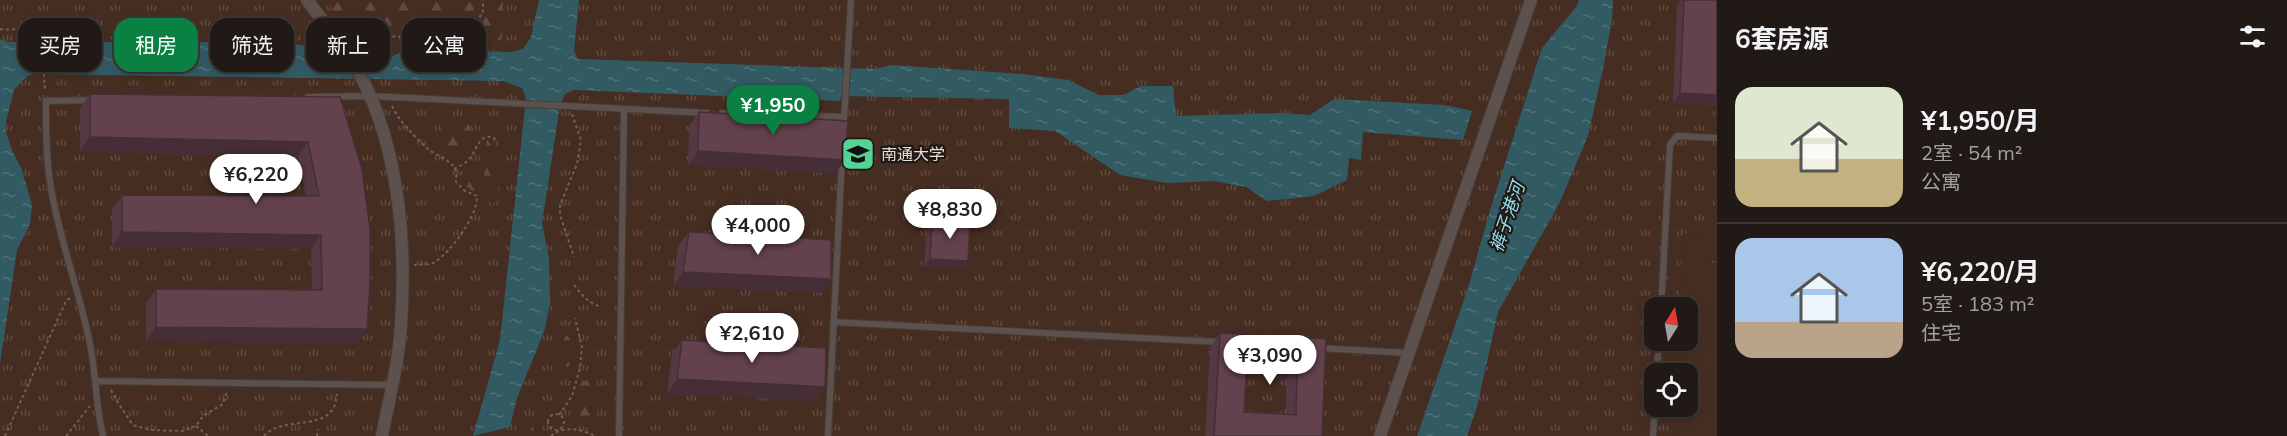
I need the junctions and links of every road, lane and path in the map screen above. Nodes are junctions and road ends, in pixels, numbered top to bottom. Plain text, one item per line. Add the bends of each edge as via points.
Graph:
1 (307, 0) edge
2 (483, 0) edge
3 (851, 0) edge
4 (1531, 0) edge
5 (321, 18) edge
6 (0, 29) edge
7 (390, 37) edge
8 (358, 72) edge
9 (368, 91) junction
10 (298, 97) edge
11 (388, 97) junction
12 (106, 100) edge
13 (46, 101) junction
14 (566, 107) junction
15 (624, 110) junction
16 (844, 117) junction
17 (843, 129) edge
18 (1717, 138) edge
19 (497, 141) dead end
20 (842, 151) edge
21 (454, 169) junction
22 (574, 257) dead end
23 (403, 265) junction
24 (574, 285) dead end
25 (78, 289) junction
26 (1662, 297) edge
27 (602, 307) dead end
28 (575, 318) dead end
29 (833, 322) junction
30 (1228, 343) edge
31 (1312, 348) edge
32 (1407, 353) junction
33 (95, 381) junction
34 (107, 382) junction
35 (230, 383) junction
36 (338, 384) junction
37 (393, 385) junction
38 (97, 404) junction
39 (559, 415) junction
40 (1654, 417) edge
41 (327, 422) dead end
42 (196, 426) junction
43 (291, 430) dead end
44 (309, 431) dead end
45 (557, 431) junction
46 (5, 436) edge
47 (66, 436) edge
48 (103, 436) edge
49 (208, 436) edge
50 (264, 436) edge
51 (317, 436) edge
52 (382, 436) edge
53 (551, 436) edge
54 (595, 436) edge
55 (619, 436) edge
56 (828, 436) edge
57 (1380, 436) edge
58 (1653, 436) edge

1 - 5 street
2 - 7 path via 483,11 474,27 415,42
3 - 16 lane
4 - 32 street
6 - 13 path via 41,31
8 - 9 street
9 - 10 lane
9 - 11 lane
9 - 23 street via 393,167
11 - 14 lane
11 - 21 path via 396,116
12 - 13 lane
13 - 25 lane via 47,162
14 - 15 lane
14 - 22 path via 581,140 578,164 560,205
15 - 16 lane
15 - 55 lane
16 - 17 lane
18 - 26 lane via 1677,136 1670,145
19 - 21 path via 487,136 479,141 470,158
20 - 29 lane
21 - 23 path via 456,182 477,196 469,222 447,252 432,264
23 - 37 street
24 - 27 path via 584,298
25 - 33 lane
25 - 46 path via 66,301
28 - 39 path via 582,347 580,368 572,396
29 - 30 lane
29 - 56 lane
31 - 32 lane
32 - 57 street
33 - 34 lane
33 - 38 lane
34 - 35 lane
34 - 42 path via 133,425 182,431
35 - 36 lane
35 - 42 path via 223,404 203,416
36 - 37 lane
36 - 41 path via 336,404
37 - 52 street
38 - 47 path via 87,406
38 - 48 lane
39 - 45 path via 564,425
39 - 45 path via 552,414 547,422
40 - 58 lane
42 - 49 path
43 - 50 path via 279,429
44 - 51 path via 320,429
45 - 53 path
45 - 54 path via 584,430

